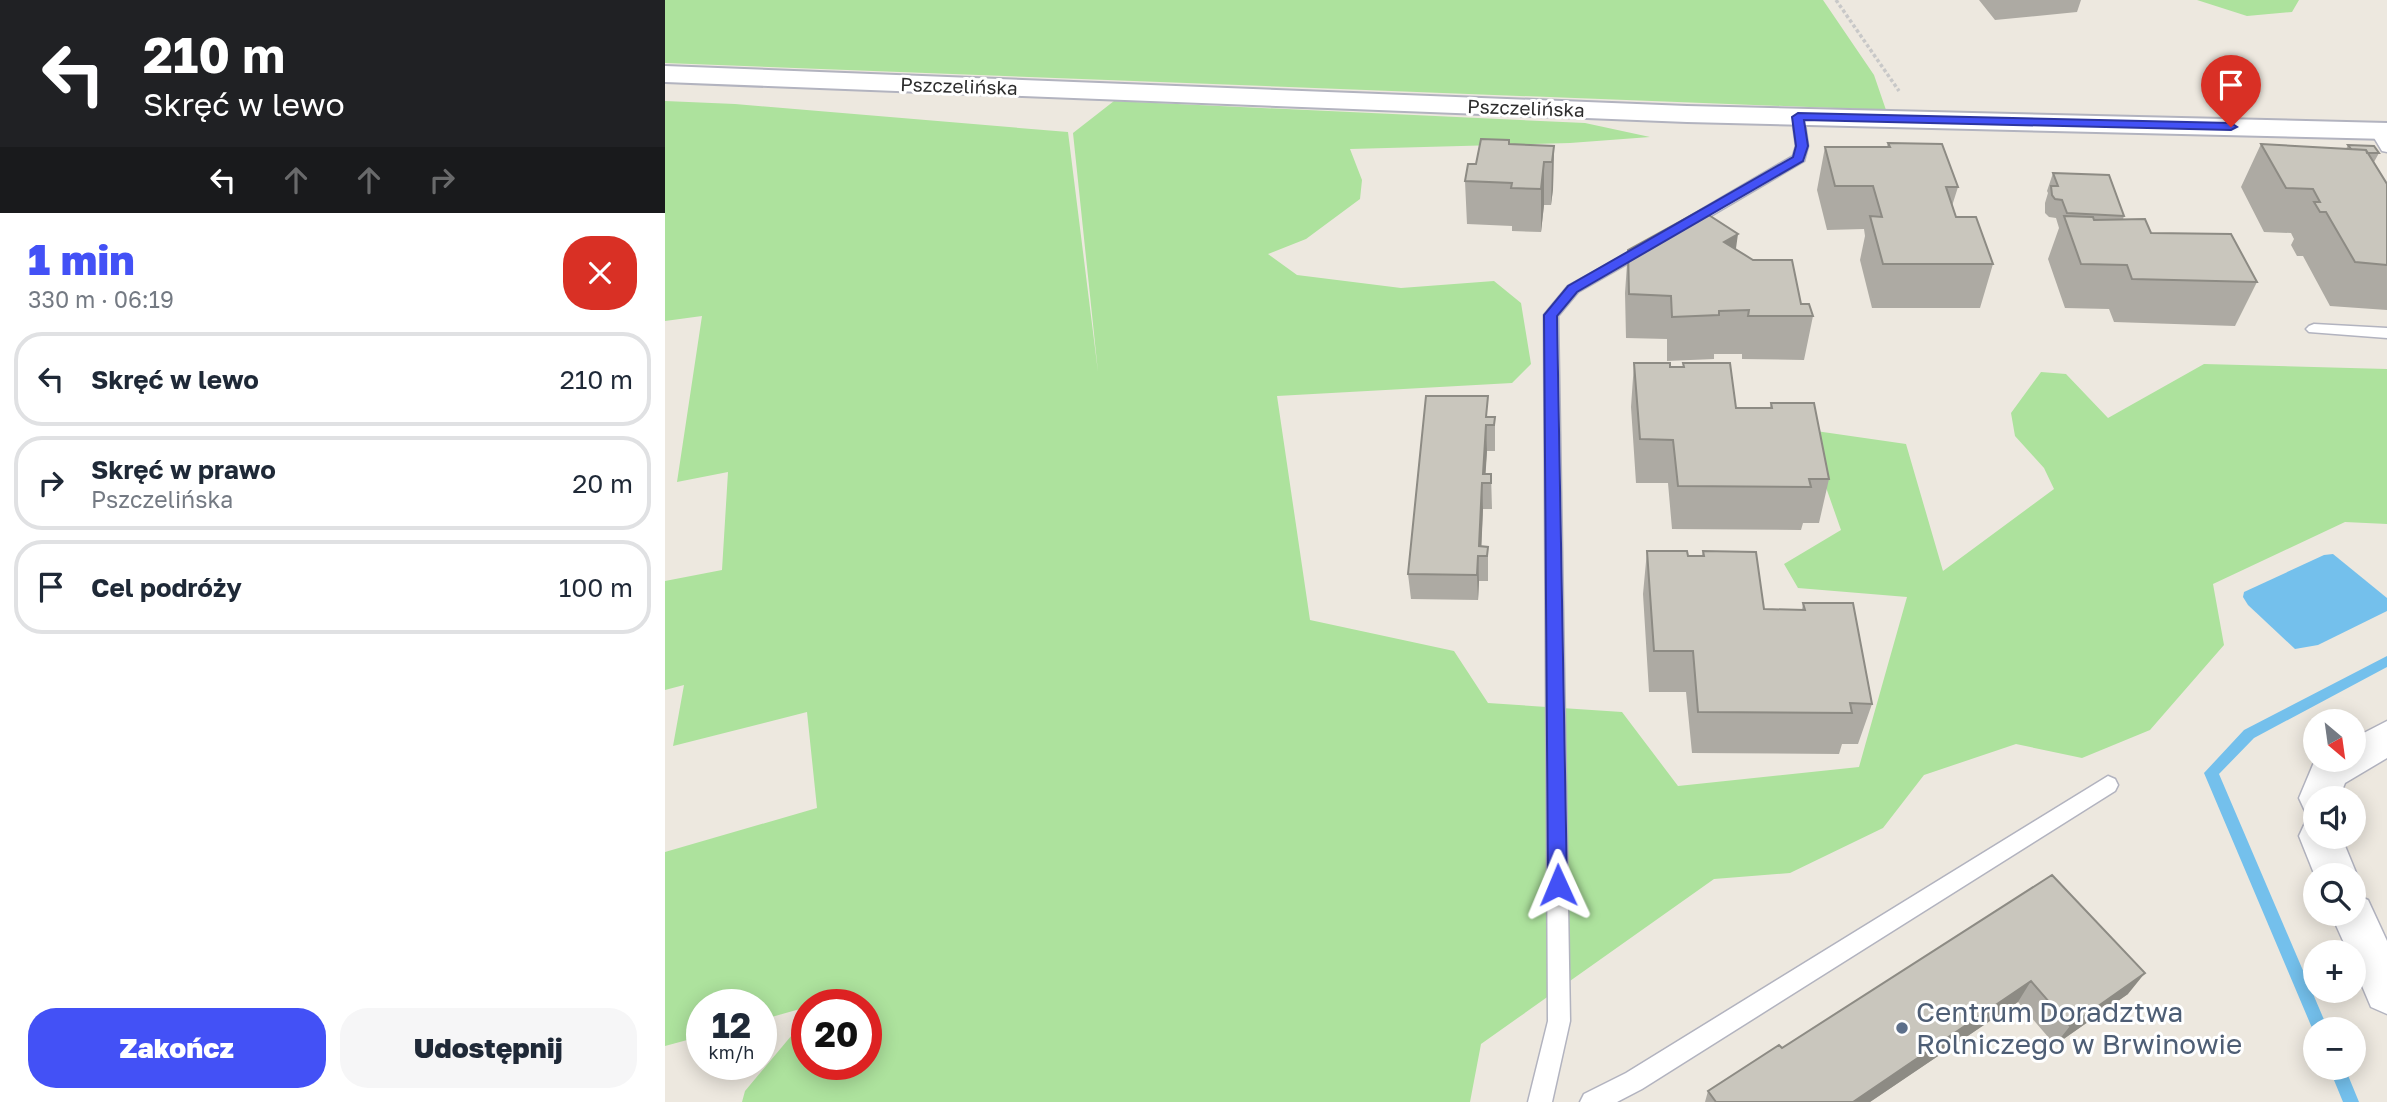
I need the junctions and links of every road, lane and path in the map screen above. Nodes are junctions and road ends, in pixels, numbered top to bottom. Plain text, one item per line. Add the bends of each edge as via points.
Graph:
1 (1836, 0) edge
2 (665, 74) edge
3 (1798, 117) junction
4 (1913, 120) junction
5 (2383, 137) edge
6 (2314, 329) dead end
7 (2387, 333) edge
8 (2387, 738) edge
9 (2366, 751) edge
10 (2108, 785) dead end
11 (2358, 926) edge
12 (2387, 992) edge
13 (1540, 1102) edge
14 (1592, 1102) edge

1 - 4 path via 1907,104
2 - 3 main road, Pszczelińska
3 - 4 main road, Pszczelińska
3 - 13 lane via 1799,158 1573,289 1551,315 1559,1021
4 - 5 main road, Pszczelińska
6 - 7 lane
8 - 9 street
10 - 14 lane via 1634,1081
11 - 12 street

